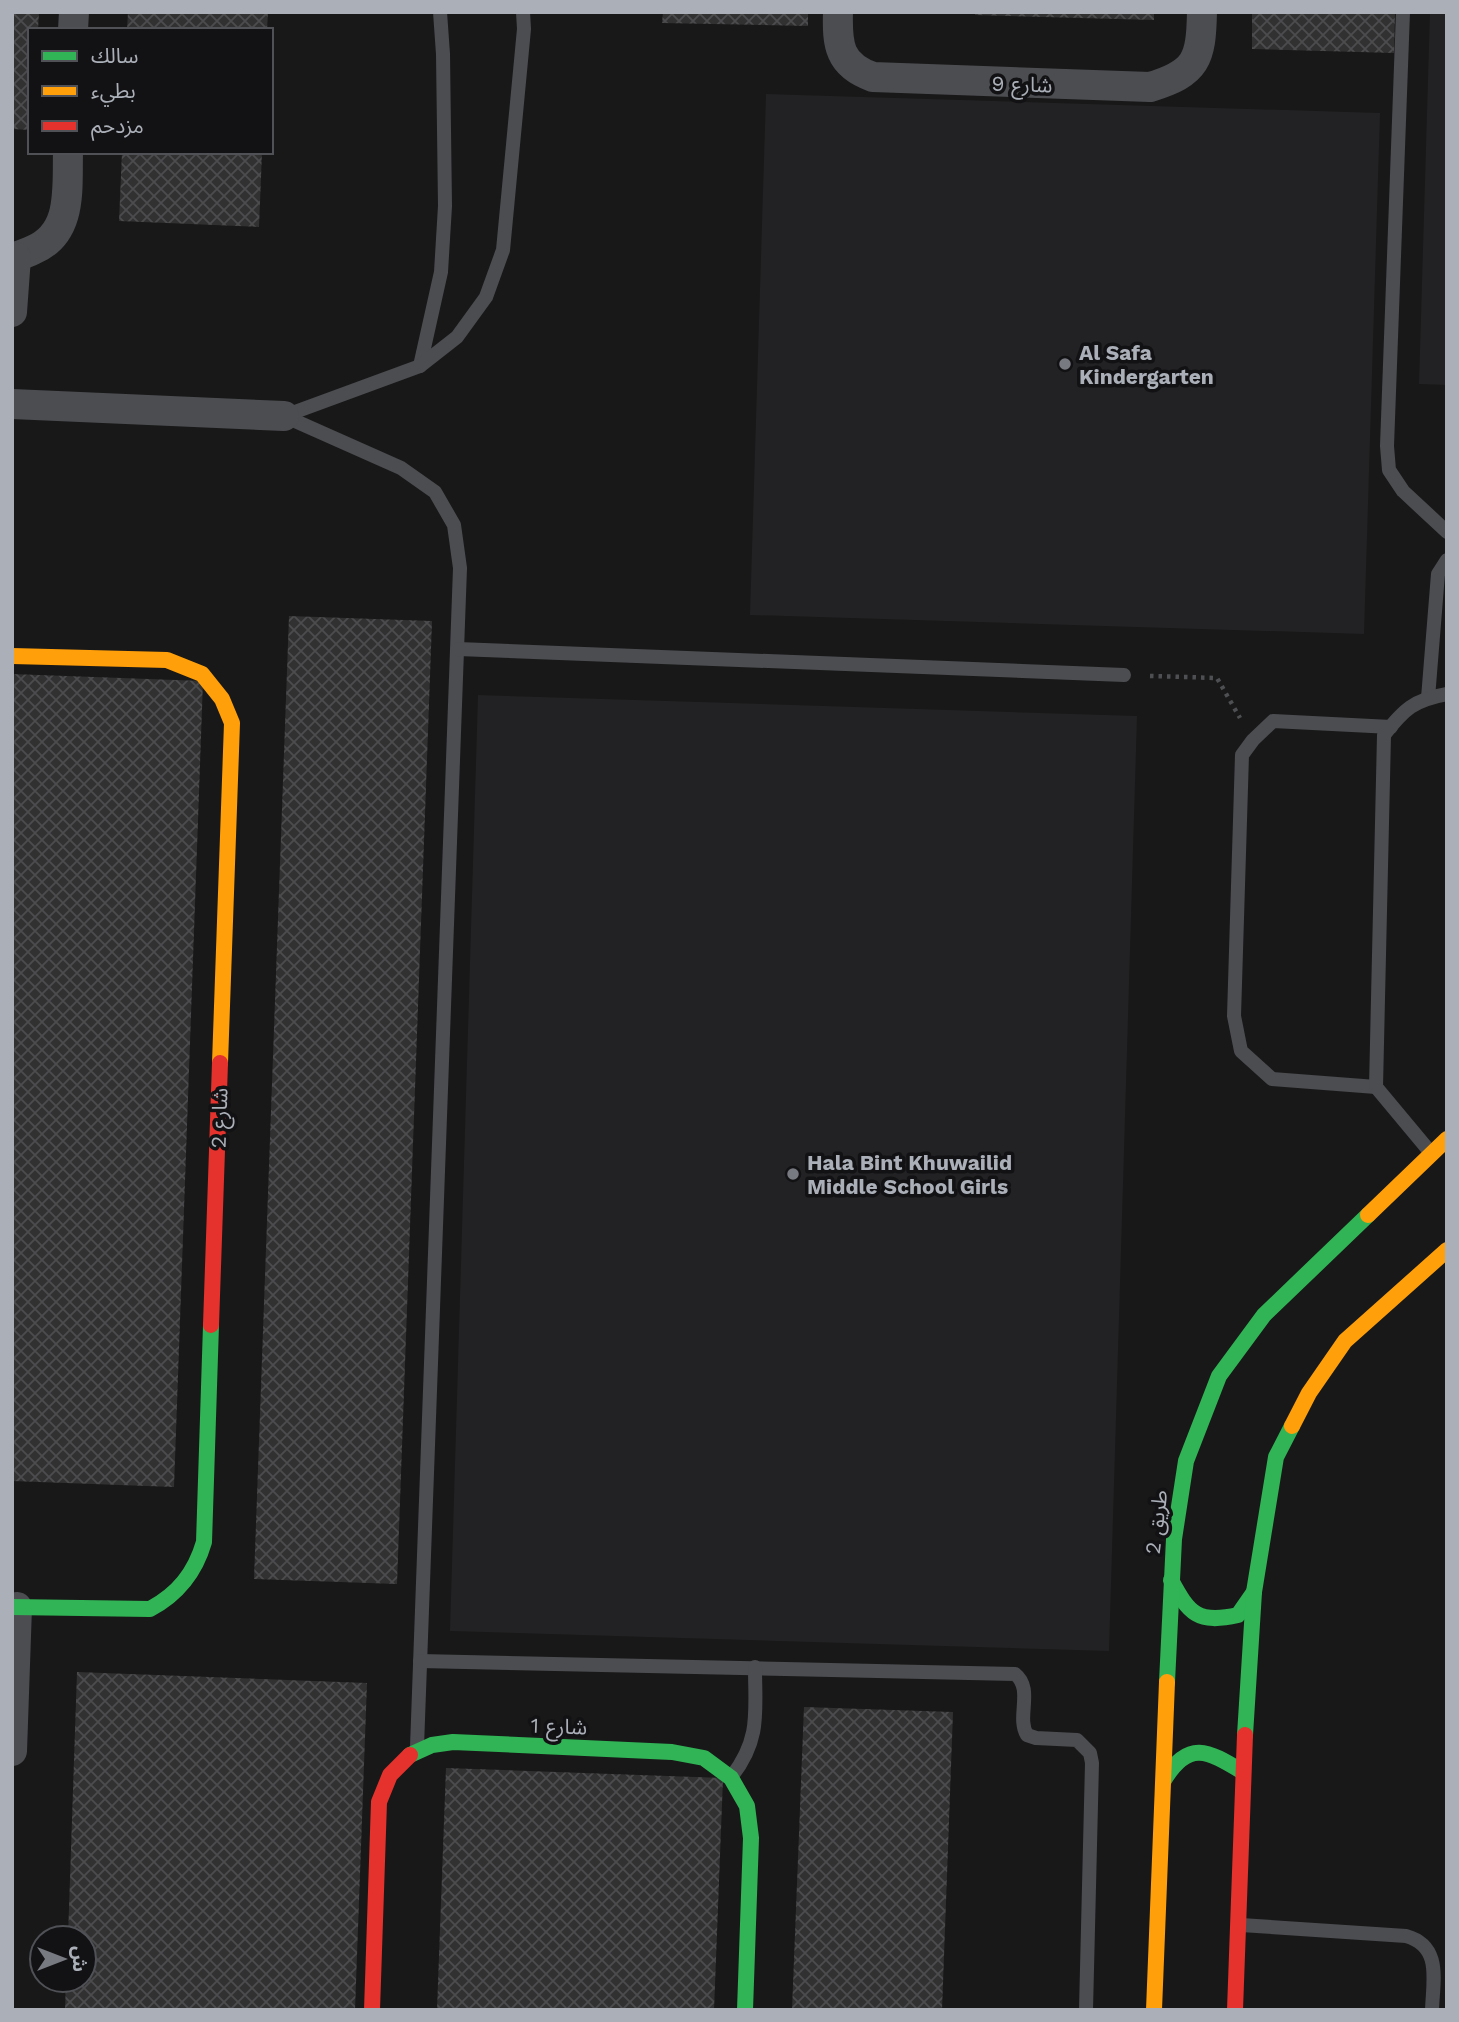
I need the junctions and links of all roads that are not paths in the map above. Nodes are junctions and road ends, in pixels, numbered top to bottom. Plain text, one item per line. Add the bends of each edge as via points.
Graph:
1 (440, 12) edge
2 (523, 12) edge
3 (838, 12) edge
4 (1202, 12) edge
5 (1403, 12) edge
6 (68, 154) edge
7 (14, 257) edge
8 (12, 312) edge
9 (420, 366) junction
10 (12, 404) edge
11 (284, 416) junction
12 (1447, 532) edge
13 (1447, 561) edge
14 (458, 649) junction
15 (12, 656) edge
16 (1124, 675) road end
17 (1447, 694) edge
18 (1428, 698) junction
19 (1391, 727) junction
20 (1376, 1087) junction
21 (1447, 1139) edge
22 (1431, 1153) junction
23 (1447, 1250) edge
24 (1171, 1580) junction
25 (1254, 1592) junction
26 (15, 1607) edge
27 (420, 1661) junction
28 (755, 1667) junction
29 (416, 1750) junction
30 (12, 1751) edge
31 (1243, 1772) junction
32 (731, 1777) junction
33 (1164, 1780) junction
34 (1238, 1924) junction
35 (373, 2010) edge
36 (745, 2010) edge
37 (1086, 2010) edge
38 (1154, 2010) edge
39 (1235, 2010) edge
40 (1432, 2010) edge

1 - 9 lane via 442,272
2 - 9 lane via 503,250 486,297 457,337
3 - 4 street, شارع 9 via 838,38 848,63 873,78 1150,87 1191,68 1201,36
5 - 12 lane via 1387,446 1390,470 1403,491
6 - 7 street via 64,218 57,233 43,246
7 - 8 street
9 - 11 lane
10 - 11 street
11 - 14 lane via 401,468 435,492 454,525 460,568
13 - 18 lane via 1438,574
14 - 16 lane
14 - 27 lane
15 - 26 street, شارع 2 via 167,660 202,674 222,699 232,723 204,1542 188,1580 150,1609
17 - 18 lane
18 - 19 lane via 1401,712
19 - 20 lane via 1384,735
19 - 20 lane via 1273,721 1242,755 1234,1016 1241,1051 1272,1079
20 - 22 lane
21 - 22 street, طريق 2
22 - 24 street, طريق 2 via 1264,1315 1219,1376 1186,1461
23 - 25 street via 1345,1341 1309,1393 1276,1457
24 - 25 street via 1185,1608 1214,1620 1238,1615
24 - 33 street, طريق 2
25 - 31 street
26 - 30 street, شارع 2
27 - 28 lane
27 - 29 lane
28 - 32 lane via 753,1738
28 - 37 lane via 1008,1672 1020,1678 1027,1735 1077,1740 1092,1763
29 - 32 street, شارع 1 via 453,1742 672,1752 704,1758
29 - 35 street via 392,1771 380,1801
31 - 33 street via 1205,1752 1189,1754 1172,1764
31 - 34 street
32 - 36 street, شارع 1 via 747,1805 751,1838
33 - 38 street, طريق 2
34 - 39 street
34 - 40 lane via 1418,1939 1432,1956

